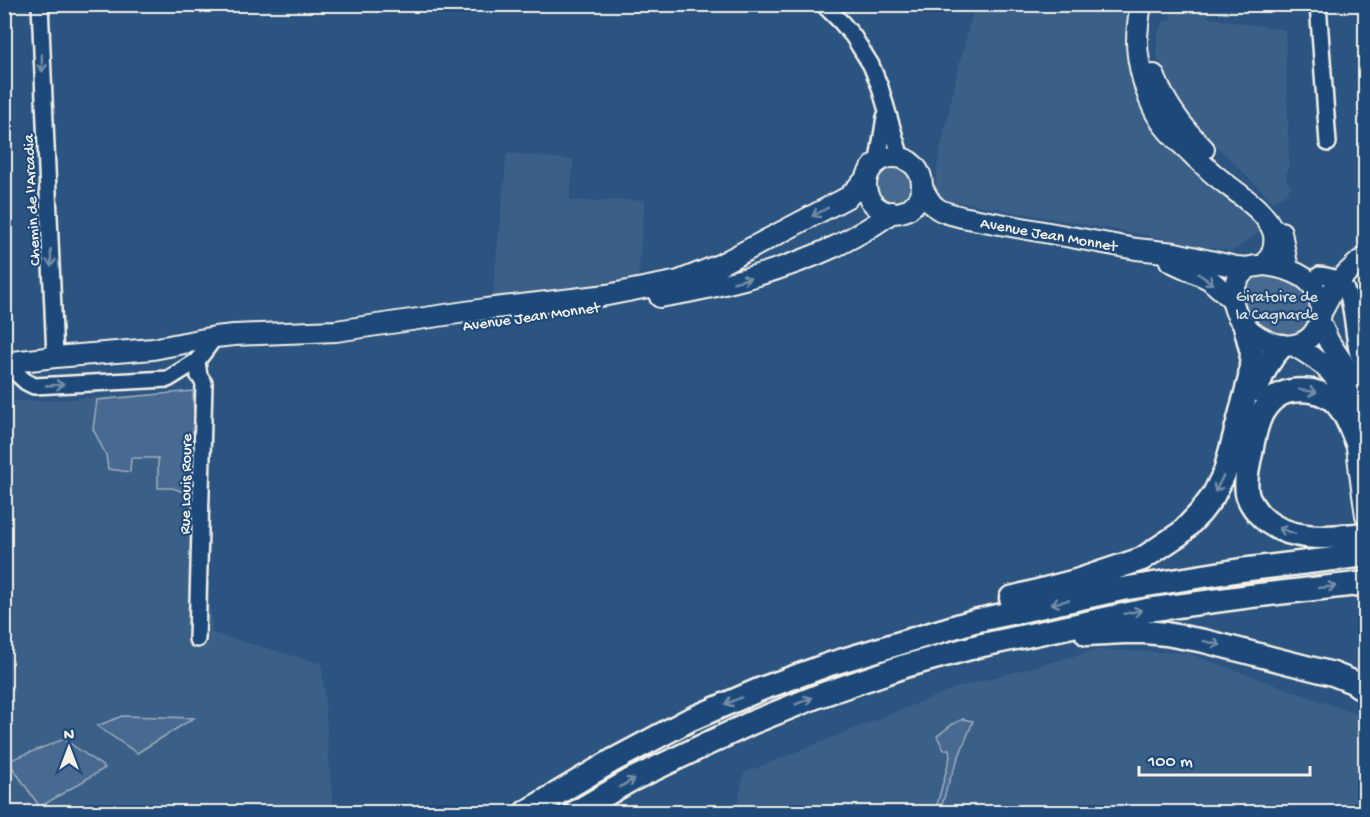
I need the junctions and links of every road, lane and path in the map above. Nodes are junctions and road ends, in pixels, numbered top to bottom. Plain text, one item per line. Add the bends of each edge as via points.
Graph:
1 (40, 4) edge
2 (823, 4) edge
3 (1141, 4) edge
4 (1152, 4) edge
5 (1318, 4) edge
6 (886, 111) junction
7 (1328, 143) dead end
8 (901, 158) junction
9 (878, 161) junction
10 (867, 178) junction
11 (922, 187) junction
12 (898, 211) junction
13 (962, 217) junction
14 (1137, 249) junction
15 (1364, 258) edge
16 (1257, 267) junction
17 (1288, 270) junction
18 (1322, 294) junction
19 (1233, 300) junction
20 (1245, 326) junction
21 (1288, 345) junction
22 (205, 349) junction
23 (55, 357) junction
24 (5, 363) edge
25 (1365, 367) edge
26 (168, 379) junction
27 (204, 383) junction
28 (1365, 405) edge
29 (1357, 443) junction
30 (1247, 494) junction
31 (1365, 515) edge
32 (1365, 534) edge
33 (1365, 555) edge
34 (1365, 583) edge
35 (197, 639) dead end
36 (830, 664) junction
37 (905, 666) junction
38 (1365, 691) edge
39 (526, 813) edge
40 (576, 813) edge

1 -> 23 street, Chemin de l'Arcadia
2 - 6 street via 853,36 871,65
3 - 16 main road via 1138,54 1156,114 1172,136 1270,225 1274,234 1270,258
4 - 17 main road via 1149,54 1160,90 1180,123 1272,216 1282,237
5 - 7 street
6 - 8 street
6 - 9 street
8 - 9 main road
8 - 11 main road via 915,167
9 - 10 main road
10 - 12 main road via 871,200 880,209
10 -> 22 main road, Avenue Jean Monnet via 848,197 719,265 680,281 607,295 336,331 234,335
11 - 12 main road via 916,201
11 - 13 main road, Avenue Jean Monnet via 934,207
12 - 13 main road, Avenue Jean Monnet
22 -> 12 main road, Avenue Jean Monnet via 335,342 685,293 792,265
13 - 14 main road, Avenue Jean Monnet
14 - 16 main road, Avenue Jean Monnet via 1236,267
14 -> 19 main road, Avenue Jean Monnet via 1202,275
15 - 18 main road
16 - 17 main road
16 - 19 main road via 1242,274 1235,285
17 - 18 main road
18 - 21 main road via 1313,333 1307,340
18 - 25 street via 1341,296 1350,303 1358,355
18 - 28 main road via 1329,342 1357,384
19 - 20 main road
20 - 21 main road via 1270,342
20 -> 36 highway via 1251,353 1250,378 1225,472 1213,496 1181,533 1127,565 935,619
21 - 29 main road via 1322,364 1341,385 1354,418
21 - 30 highway via 1270,358 1263,370 1241,458
22 - 23 main road, Avenue Jean Monnet
22 - 26 street
22 - 27 street, Rue Louis Roure via 197,369
23 - 24 main road, Avenue Jean Monnet
24 -> 26 street via 34,386
26 - 27 street
27 - 35 street, Rue Louis Roure
30 -> 29 highway via 1248,463 1258,423 1270,402 1285,392 1305,390 1328,397 1348,420
29 - 31 main road
32 -> 30 highway via 1312,537 1275,527 1253,507
33 -> 36 highway via 1122,589 974,621
37 -> 34 highway via 978,646 1147,610
36 -> 39 highway via 689,720
37 -> 38 highway via 976,658 1078,635 1145,632 1204,640 1333,674
40 -> 37 highway via 629,781 751,723

